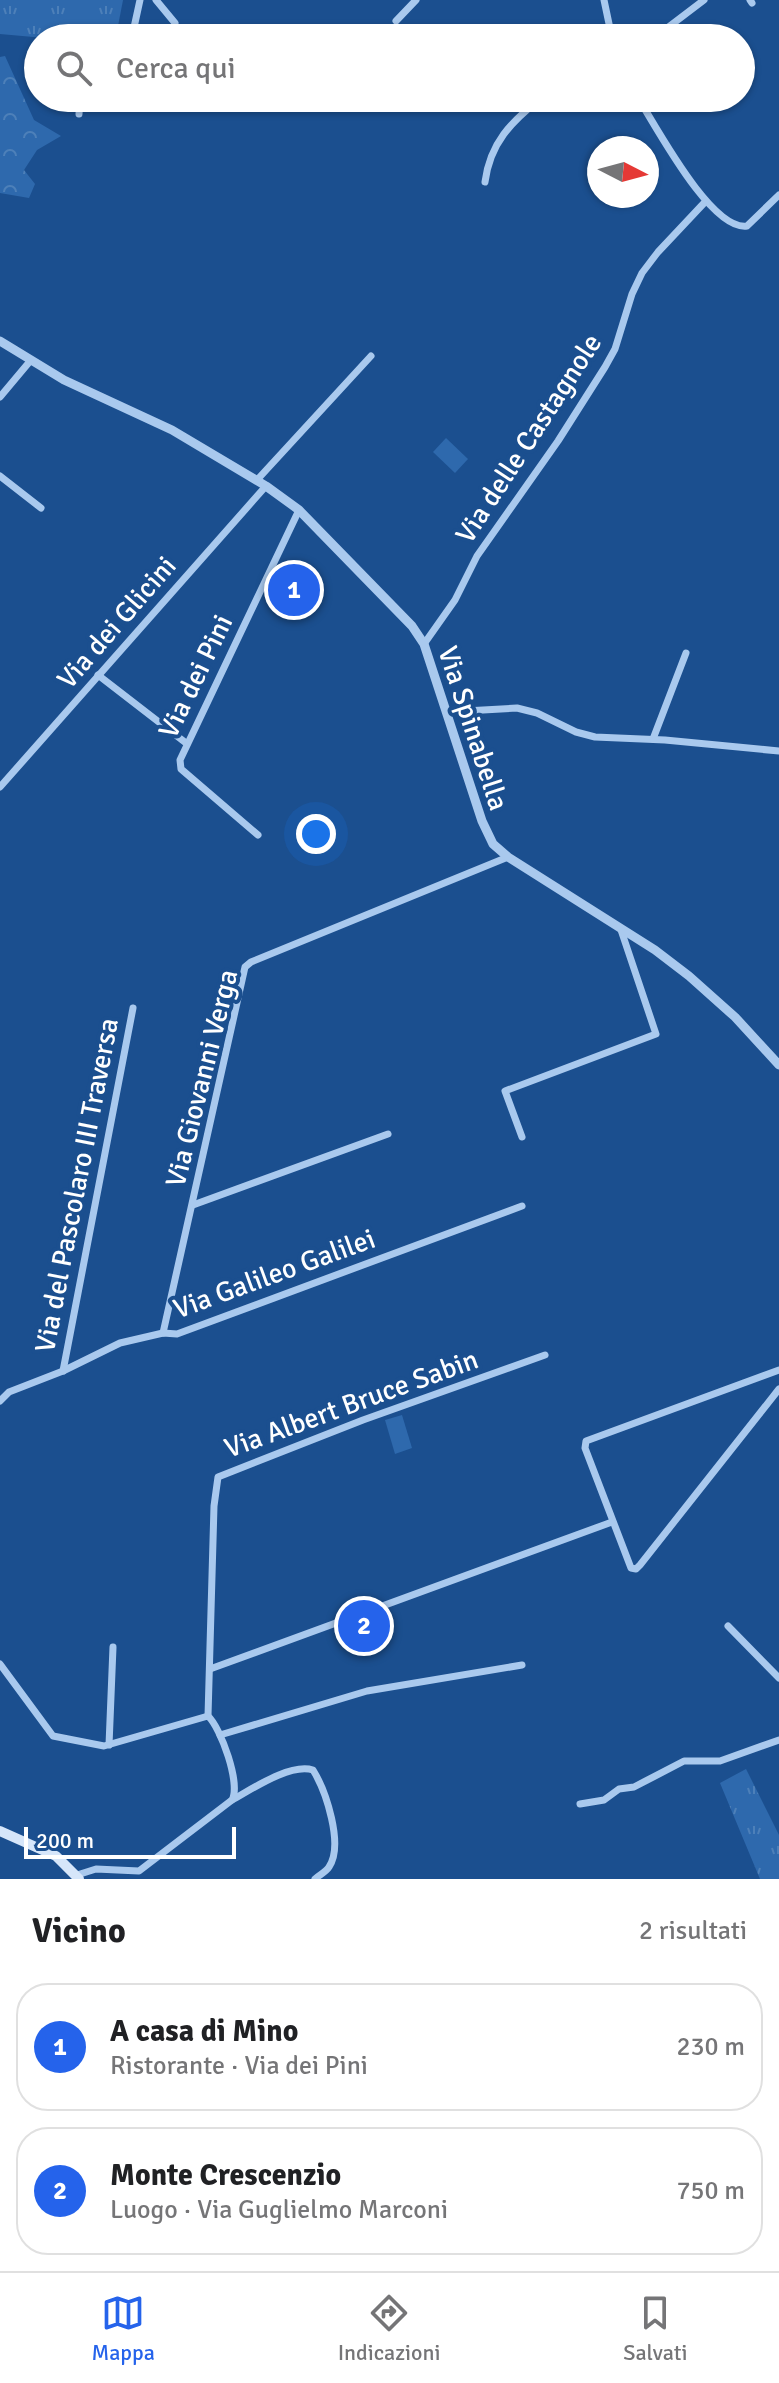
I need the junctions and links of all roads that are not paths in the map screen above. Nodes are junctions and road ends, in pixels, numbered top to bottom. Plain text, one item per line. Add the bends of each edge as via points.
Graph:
1 (140, 0) edge
2 (156, 0) edge
3 (416, 0) edge
4 (604, 0) edge
5 (704, 0) edge
6 (396, 21) dead end
7 (175, 23) dead end
8 (133, 24) edge
9 (609, 24) edge
10 (672, 24) edge
11 (526, 112) edge
12 (647, 112) edge
13 (485, 182) dead end
14 (779, 195) edge
15 (705, 202) junction
16 (0, 341) edge
17 (371, 356) dead end
18 (31, 360) junction
19 (0, 397) edge
20 (0, 476) edge
21 (261, 483) junction
22 (41, 508) dead end
23 (299, 510) junction
24 (424, 644) junction
25 (686, 653) dead end
26 (98, 675) junction
27 (447, 712) junction
28 (653, 739) junction
29 (186, 743) junction
30 (779, 751) edge
31 (0, 787) edge
32 (258, 835) dead end
33 (508, 857) junction
34 (621, 930) junction
35 (133, 1008) dead end
36 (779, 1065) edge
37 (388, 1134) dead end
38 (522, 1137) dead end
39 (193, 1205) junction
40 (522, 1206) dead end
41 (163, 1333) junction
42 (545, 1355) dead end
43 (779, 1370) edge
44 (63, 1371) junction
45 (779, 1389) edge
46 (0, 1401) edge
47 (612, 1522) junction
48 (728, 1626) dead end
49 (113, 1647) dead end
50 (0, 1664) edge
51 (522, 1665) dead end
52 (210, 1669) junction
53 (779, 1678) edge
54 (208, 1716) junction
55 (220, 1735) junction
56 (779, 1740) edge
57 (109, 1745) junction
58 (230, 1801) junction
59 (580, 1804) dead end
60 (0, 1831) edge
61 (142, 1875) edge
62 (78, 1877) edge
63 (315, 1879) edge

1 - 8 street
2 - 7 street
3 - 6 street
4 - 9 street
5 - 10 street
11 - 13 street via 495,146
12 - 15 street
14 - 15 street via 745,226 733,224
15 - 24 street, Via delle Castagnole via 642,273 605,367
16 - 18 street, Via Spinabella
17 - 21 street, Via dei Glicini
18 - 19 street
18 - 21 street, Via Spinabella via 172,430
20 - 22 street
21 - 23 street, Via Spinabella
21 - 26 street, Via dei Glicini
23 - 24 street, Via Spinabella
23 - 29 street, Via dei Pini
24 - 27 street, Via Spinabella
25 - 28 street
26 - 29 street
26 - 31 street, Via dei Glicini
27 - 28 street via 517,708 586,735
27 - 33 street, Via Spinabella via 484,827
28 - 30 street
29 - 32 street, Via dei Pini via 181,769
33 - 34 street, Via Spinabella
33 - 39 street, Via Giovanni Verga via 245,967
34 - 36 street, Via Spinabella via 689,976
34 - 38 street via 656,1034 505,1091
35 - 44 street, Via del Pascolaro III Traversa
37 - 39 street
39 - 41 street, Via Giovanni Verga
40 - 41 street, Via Galileo Galilei via 177,1334
41 - 44 street, Via Galileo Galilei via 120,1343
42 - 52 street, Via Albert Bruce Sabin via 219,1476
43 - 47 street via 587,1440 585,1448
44 - 46 street, Via Galileo Galilei via 9,1392
45 - 47 street via 636,1569 630,1567
47 - 52 street
48 - 53 street
49 - 57 street
50 - 57 street via 53,1736
51 - 55 street via 367,1691
52 - 54 street, Via Albert Bruce Sabin
54 - 55 street
54 - 57 street
55 - 58 street via 235,1784
56 - 59 street via 720,1761 684,1761 604,1800
58 - 61 street
58 - 63 street via 278,1776 313,1770 335,1837 331,1864
60 - 62 main road via 48,1851
61 - 62 street via 96,1869

